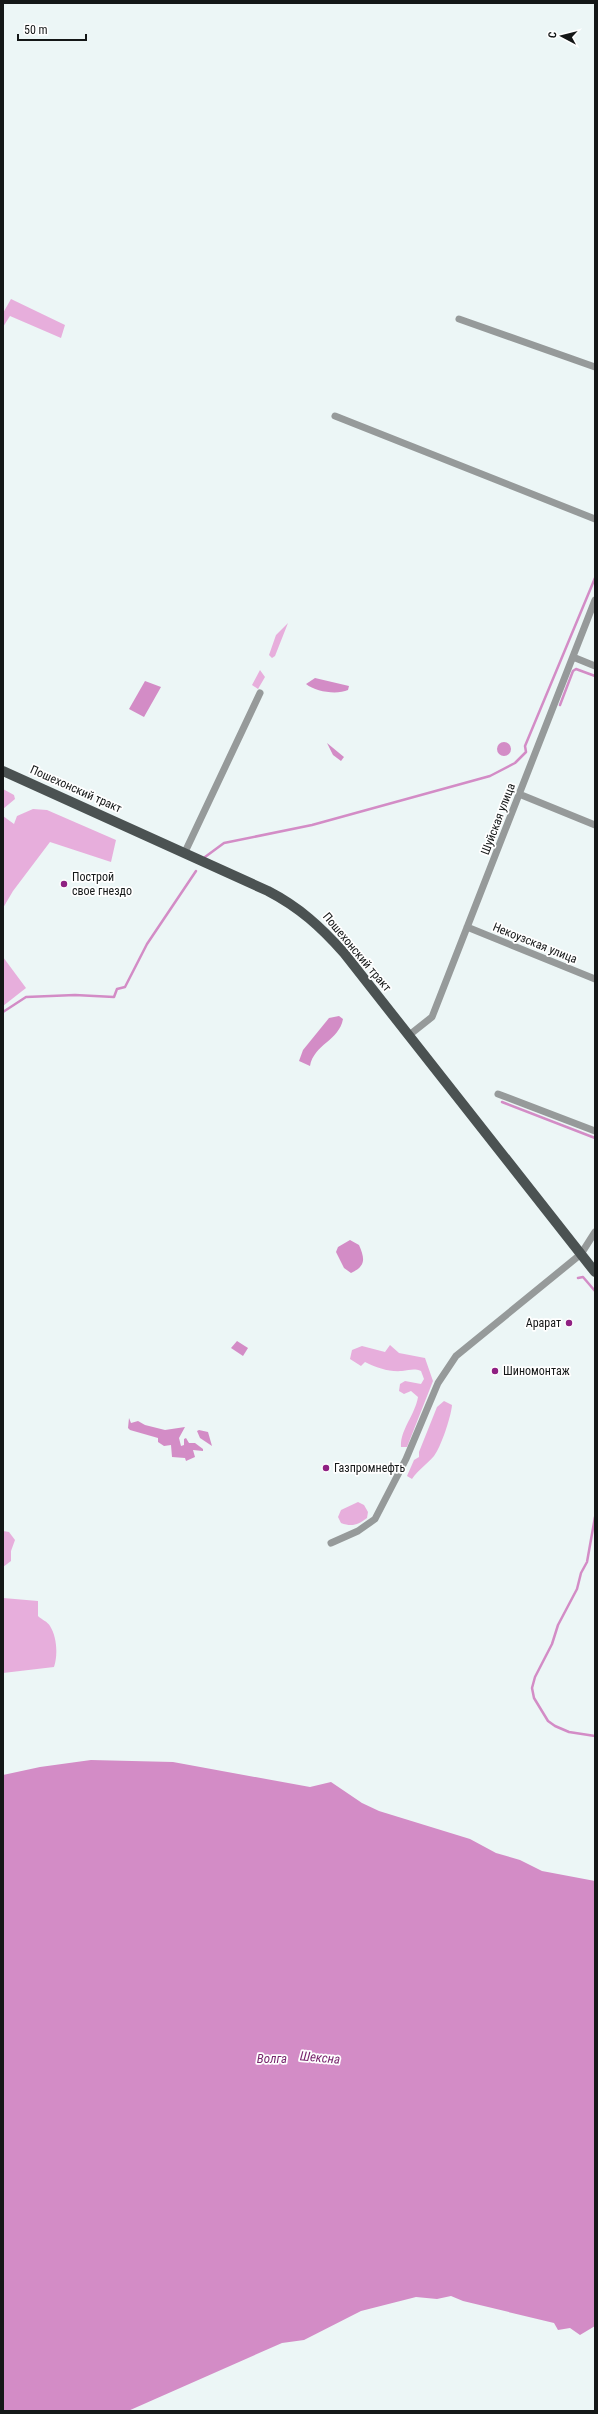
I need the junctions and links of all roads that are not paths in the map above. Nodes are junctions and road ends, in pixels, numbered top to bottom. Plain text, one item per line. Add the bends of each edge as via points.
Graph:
1 (458, 319) dead end
2 (595, 367) edge
3 (335, 416) dead end
4 (595, 519) edge
5 (595, 600) edge
6 (573, 657) junction
7 (595, 666) edge
8 (260, 693) dead end
9 (3, 771) edge
10 (519, 794) junction
11 (595, 825) edge
12 (185, 852) junction
13 (467, 927) junction
14 (595, 979) edge
15 (408, 1036) junction
16 (498, 1094) dead end
17 (595, 1131) edge
18 (595, 1232) edge
19 (581, 1254) junction
20 (595, 1272) edge
21 (331, 1543) dead end

1 - 2 street
3 - 4 street
5 - 6 street, Шуйская улица
6 - 7 street
6 - 10 street, Шуйская улица
8 - 12 street
9 - 12 main road, Пошехонский тракт
10 - 11 street
10 - 13 street, Шуйская улица
12 - 15 main road, Пошехонский тракт via 288,901 312,919 344,953
13 - 14 street, Некоузская улица
13 - 15 street, Шуйская улица via 432,1017
15 - 19 main road, Пошехонский тракт
16 - 17 street
18 - 19 street
19 - 20 main road, Пошехонский тракт
19 - 21 street via 456,1356 438,1383 406,1459 375,1519 358,1531

